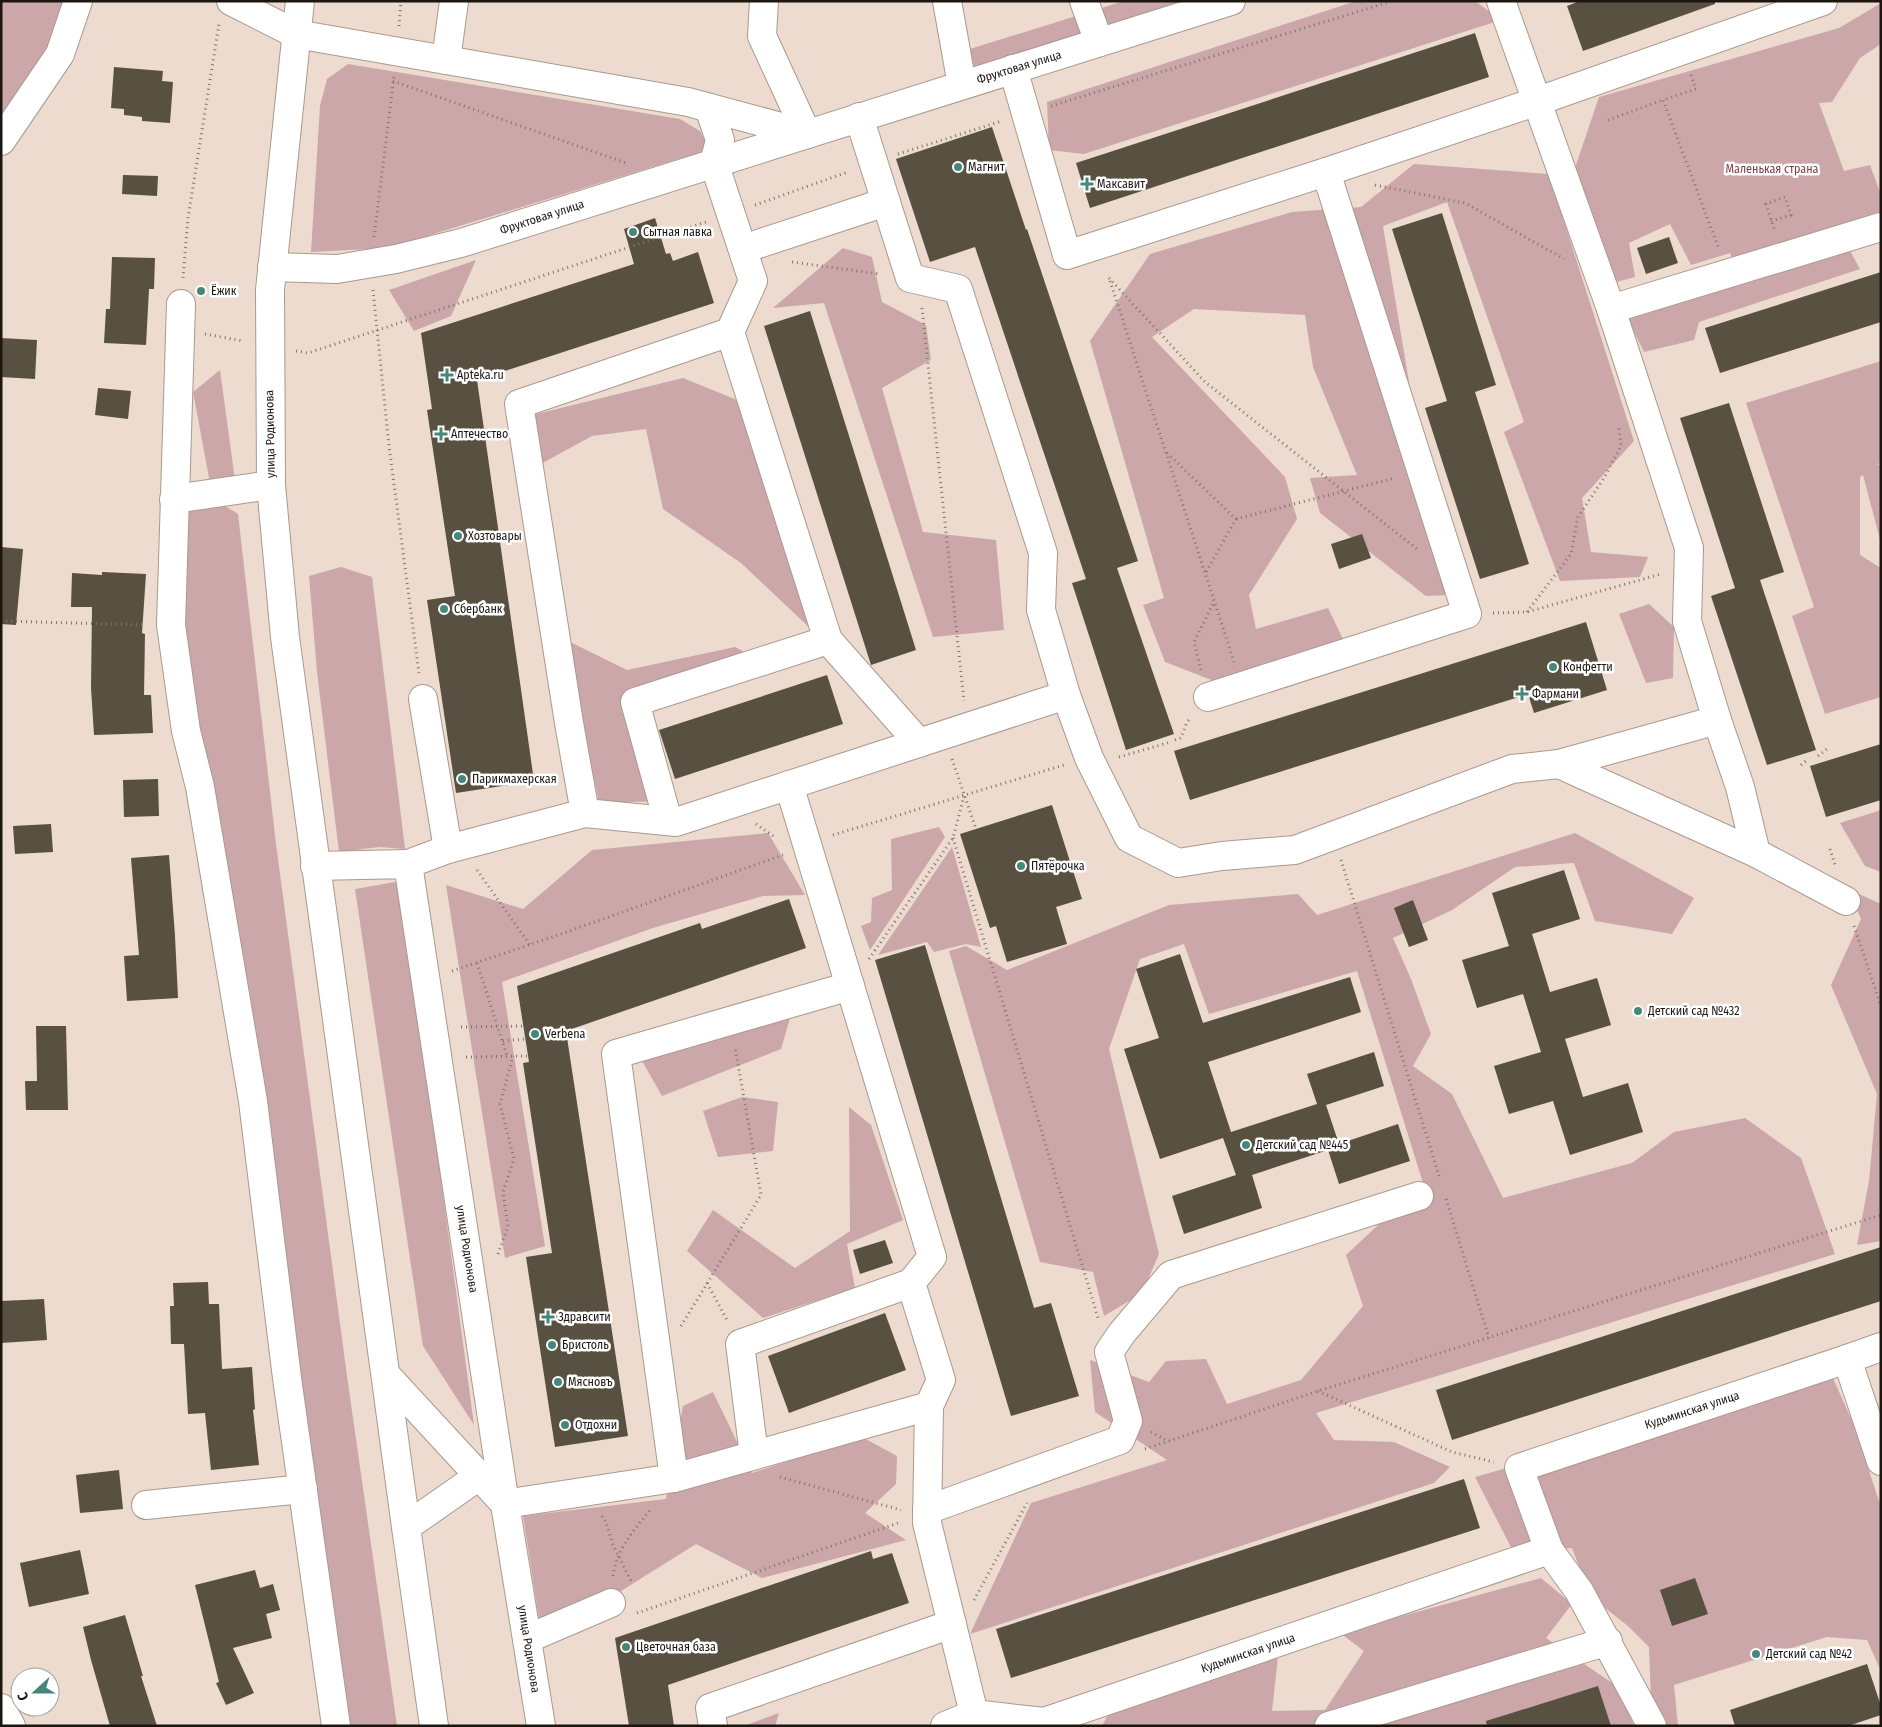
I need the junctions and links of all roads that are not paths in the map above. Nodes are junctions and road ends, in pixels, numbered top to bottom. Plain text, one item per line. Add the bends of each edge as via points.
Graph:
1 (78, 1) edge
2 (300, 1) edge
3 (454, 1) edge
4 (764, 1) edge
5 (947, 1) edge
6 (1084, 1) edge
7 (1231, 1) edge
8 (1501, 1) edge
9 (1823, 1) edge
10 (225, 10) edge
11 (296, 34) junction
12 (1099, 42) junction
13 (446, 60) junction
14 (1013, 69) junction
15 (962, 85) junction
16 (1538, 101) junction
17 (710, 108) junction
18 (859, 117) junction
19 (807, 134) junction
20 (1, 141) edge
21 (714, 162) junction
22 (1329, 180) junction
23 (886, 202) junction
24 (1881, 227) edge
25 (744, 252) junction
26 (272, 267) junction
27 (181, 304) road end
28 (1611, 309) junction
29 (730, 332) junction
30 (271, 486) junction
31 (174, 499) junction
32 (828, 640) junction
33 (1066, 695) junction
34 (1208, 697) road end
35 (423, 699) road end
36 (1717, 720) junction
37 (943, 735) junction
38 (1559, 764) junction
39 (789, 785) junction
40 (585, 814) junction
41 (668, 821) junction
42 (448, 849) junction
43 (1756, 853) junction
44 (408, 864) junction
45 (315, 866) junction
46 (1846, 901) road end
47 (850, 986) junction
48 (1430, 1190) road end
49 (911, 1283) junction
50 (1881, 1347) edge
51 (1847, 1359) junction
52 (386, 1375) junction
53 (929, 1406) junction
54 (1881, 1460) edge
55 (763, 1465) junction
56 (479, 1476) junction
57 (674, 1478) junction
58 (302, 1489) junction
59 (506, 1504) junction
60 (146, 1505) dead end
61 (913, 1515) junction
62 (406, 1526) junction
63 (1548, 1550) junction
64 (617, 1599) road end
65 (953, 1630) junction
66 (527, 1639) junction
67 (1608, 1641) junction
68 (1, 1708) edge
69 (974, 1714) junction
70 (1044, 1724) edge
71 (11, 1726) edge
72 (336, 1726) edge
73 (434, 1726) edge
74 (541, 1726) edge
75 (713, 1726) edge
76 (945, 1726) edge
77 (1329, 1726) edge
78 (1652, 1726) edge

1 - 20 street via 60,54
2 - 11 street, улица Родионова
3 - 13 street
4 - 19 street via 762,36
5 - 15 street
6 - 12 street
7 - 12 street, Фруктовая улица
8 - 16 street
9 - 16 street
10 - 11 street
11 - 13 street
11 - 26 street, улица Родионова
12 - 14 street, Фруктовая улица
13 - 17 street
14 - 15 street, Фруктовая улица
14 - 22 street via 1067,255
15 - 18 street, Фруктовая улица
16 - 22 street
16 - 28 street
17 - 19 street
17 - 21 street via 720,140
18 - 19 street, Фруктовая улица
18 - 23 street
19 - 21 street, Фруктовая улица
21 - 25 street
21 - 26 street, Фруктовая улица via 461,242 396,259 337,269
22 - 34 street via 1467,614
23 - 25 street
23 - 33 street via 914,279 958,289 1043,553 1041,610
24 - 28 street
25 - 29 street via 753,281
26 - 30 street, улица Родионова
27 - 31 street
28 - 36 street via 1689,548 1687,621
29 - 32 street
29 - 40 street via 519,404
30 - 31 street
30 - 45 street, улица Родионова via 285,638
31 - 58 street via 171,626 186,731 200,787 252,1102
32 - 37 street
32 - 41 street via 635,702
33 - 37 street
33 - 38 street via 1089,758 1129,838 1178,863 1295,850 1512,770
35 - 42 street
36 - 38 street
36 - 43 street via 1740,788
37 - 39 street
38 - 43 street
39 - 41 street via 676,822
39 - 47 street
40 - 41 street
40 - 42 street
42 - 44 street
43 - 46 street
44 - 45 street
44 - 59 street, улица Родионова
45 - 52 street, улица Родионова
47 - 49 street via 932,1257
47 - 57 street via 616,1054
48 - 61 street via 1171,1275 1109,1352 1128,1421 1120,1440
49 - 53 street via 941,1380
49 - 55 street via 740,1344
50 - 51 street, Кудьминская улица
51 - 54 street
51 - 63 street, Кудьминская улица via 1519,1468
52 - 56 street
52 - 62 street, улица Родионова
53 - 55 street
53 - 61 street
55 - 57 street
56 - 59 street
56 - 62 street
57 - 59 street
58 - 60 street
58 - 72 street
59 - 66 street, улица Родионова
61 - 65 street via 927,1523
62 - 73 street, улица Родионова
63 - 67 street via 1579,1590
63 - 70 street, Кудьминская улица
64 - 66 street
65 - 69 street
65 - 75 street via 710,1708
66 - 74 street, улица Родионова
67 - 77 street
67 - 78 street
68 - 71 street
69 - 70 street, Кудьминская улица
69 - 76 street, Кудьминская улица

